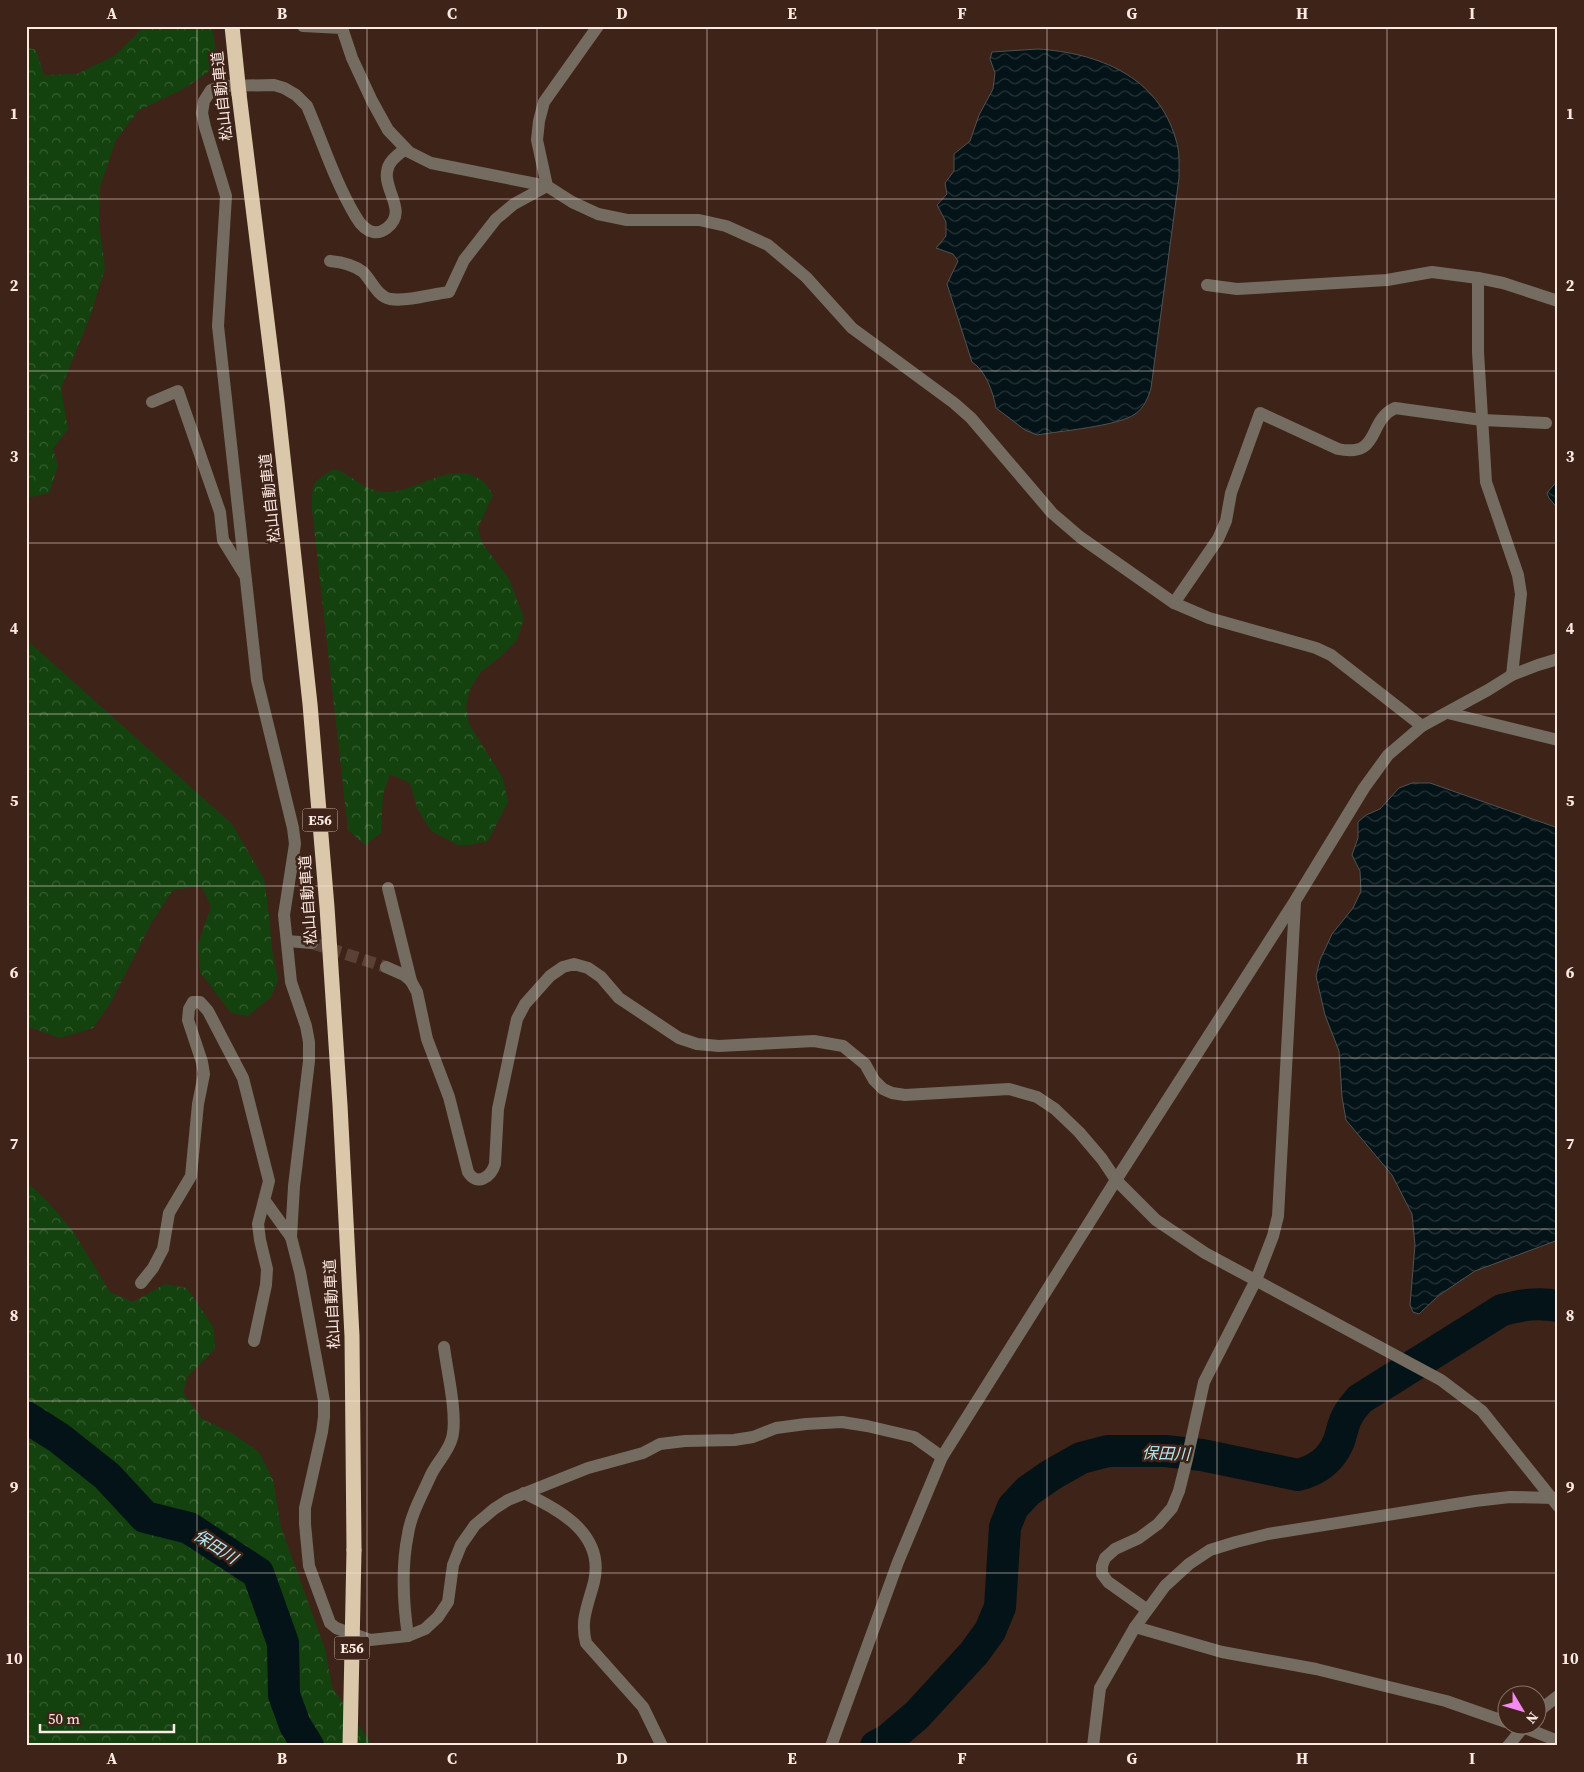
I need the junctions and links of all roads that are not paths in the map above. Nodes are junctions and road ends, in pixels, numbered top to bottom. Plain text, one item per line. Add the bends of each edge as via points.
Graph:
1 (232, 26) edge
2 (304, 26) edge
3 (598, 26) edge
4 (344, 27) edge
5 (405, 149) junction
6 (547, 186) junction
7 (330, 261) dead end
8 (1478, 278) junction
9 (1207, 285) dead end
10 (1558, 301) edge
11 (152, 402) dead end
12 (1482, 420) junction
13 (1546, 423) dead end
14 (246, 577) junction
15 (1174, 603) junction
16 (1558, 660) edge
17 (1512, 675) junction
18 (1448, 713) junction
19 (1422, 726) junction
20 (1558, 740) edge
21 (388, 888) dead end
22 (1295, 901) junction
23 (287, 941) junction
24 (312, 943) tunnel mouth
25 (386, 968) tunnel mouth
26 (411, 981) junction
27 (1116, 1180) junction
28 (265, 1201) junction
29 (291, 1237) junction
30 (1256, 1280) junction
31 (141, 1283) dead end
32 (254, 1340) dead end
33 (444, 1347) dead end
34 (942, 1457) junction
35 (524, 1493) junction
36 (1556, 1500) edge
37 (1146, 1610) junction
38 (1135, 1627) junction
39 (408, 1636) junction
40 (1558, 1696) edge
41 (1546, 1705) edge
42 (1496, 1719) edge
43 (1516, 1734) edge
44 (1542, 1734) edge
45 (1558, 1741) edge
46 (350, 1746) edge
47 (662, 1746) edge
48 (830, 1746) edge
49 (1093, 1746) edge
50 (1508, 1746) edge

1 - 46 highway, 松山自動車道 / E56, bridge via 310,704 327,907 352,1336 354,1550
2 - 4 street
3 - 6 street via 544,102 537,140
4 - 5 street via 352,58 372,101 388,130
5 - 6 street via 431,164
5 - 14 street via 393,159 387,170 397,211 393,222 377,233 361,225 355,216 307,106 296,95 274,85 221,86 211,90 204,101 204,126 226,196 218,326
6 - 7 street via 514,204 496,219 464,260 449,292 388,299 362,271
6 - 15 street via 598,214 627,220 699,220 726,226 768,245 806,277 852,328 971,418 1052,512 1080,537
8 - 9 street via 1432,272 1387,280 1237,289
8 - 10 street
8 - 12 street
11 - 14 street via 178,391 220,512 223,540
12 - 13 street
12 - 15 street via 1395,408 1386,412 1362,449 1350,451 1338,449 1260,413 1218,539
12 - 17 street via 1486,482 1518,575 1521,594
14 - 23 street via 257,680 295,844 284,915
15 - 19 street via 1209,618 1331,655
16 - 17 street
17 - 18 street
18 - 19 street
18 - 20 street
19 - 22 street via 1388,756 1364,788
21 - 26 street
22 - 27 street
22 - 30 street via 1278,1216
23 - 24 street
23 - 29 street via 291,982 306,1026 309,1061
25 - 26 street via 396,970
26 - 27 street via 417,992 427,1039 449,1097 468,1172 477,1180 493,1172 495,1164 498,1109 517,1019 525,1004 550,976 574,964 601,977 620,998 658,1025 697,1044 830,1042 855,1055 865,1064 874,1080 892,1093 1009,1089 1037,1097 1079,1132
27 - 30 street via 1156,1220 1205,1253
27 - 34 street
28 - 29 street
28 - 31 street via 269,1181 243,1078 208,1012 200,1002 193,1002 188,1020 204,1074 190,1176 169,1213 163,1249
28 - 32 street via 258,1224 267,1269 266,1285
29 - 39 street via 324,1402 322,1432 305,1508 309,1566 330,1623 336,1628 370,1640
30 - 36 street via 1441,1380 1482,1411
30 - 37 street via 1204,1382 1179,1491 1172,1508 1139,1538 1104,1558 1102,1574 1108,1582
33 - 39 street via 454,1423 452,1439 432,1471 408,1533 403,1602
34 - 35 street via 914,1437 897,1432 842,1422 806,1424 776,1428 754,1437 660,1444 643,1453 588,1468
34 - 48 street via 898,1562
35 - 39 street via 508,1500 475,1525 461,1545 448,1602 438,1618 425,1629
35 - 47 street via 565,1516 594,1549 597,1566 583,1620 586,1643 643,1707
36 - 37 street via 1510,1497 1475,1501 1236,1542 1210,1550 1189,1564 1165,1586
37 - 38 street
38 - 42 street via 1222,1652 1316,1669 1446,1702
38 - 49 street via 1100,1688
40 - 41 street
43 - 50 street
44 - 45 street

